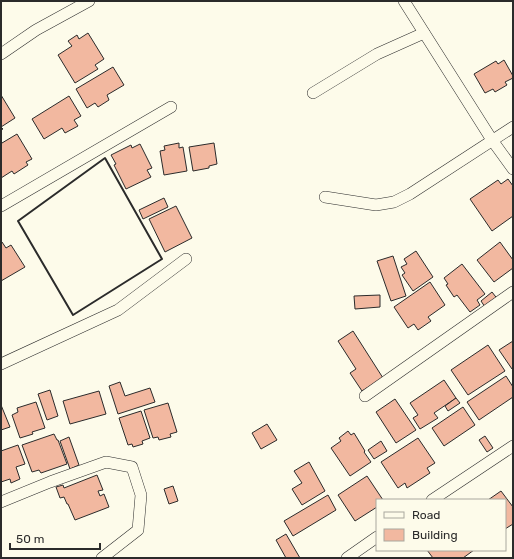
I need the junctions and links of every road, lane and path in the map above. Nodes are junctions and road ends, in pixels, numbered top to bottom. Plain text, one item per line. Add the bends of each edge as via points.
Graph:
1 (89, 1) edge
2 (404, 1) edge
3 (424, 33) junction
4 (1, 54) edge
5 (313, 93) dead end
6 (171, 107) dead end
7 (513, 127) edge
8 (492, 140) junction
9 (513, 169) edge
10 (325, 197) dead end
11 (1, 206) edge
12 (186, 258) dead end
13 (513, 292) edge
14 (1, 364) edge
15 (365, 396) dead end
16 (513, 446) edge
17 (434, 499) edge
18 (1, 502) edge
19 (376, 538) edge
20 (102, 558) edge
21 (347, 558) edge

1 - 4 street via 36,30
2 - 3 street
3 - 5 street via 377,54
3 - 8 street
6 - 11 street
7 - 8 street
8 - 9 street
8 - 10 street via 394,202 376,205
12 - 14 street via 118,310
13 - 15 street
16 - 17 street
18 - 20 street via 106,462 132,467 141,496 138,530
19 - 21 street

